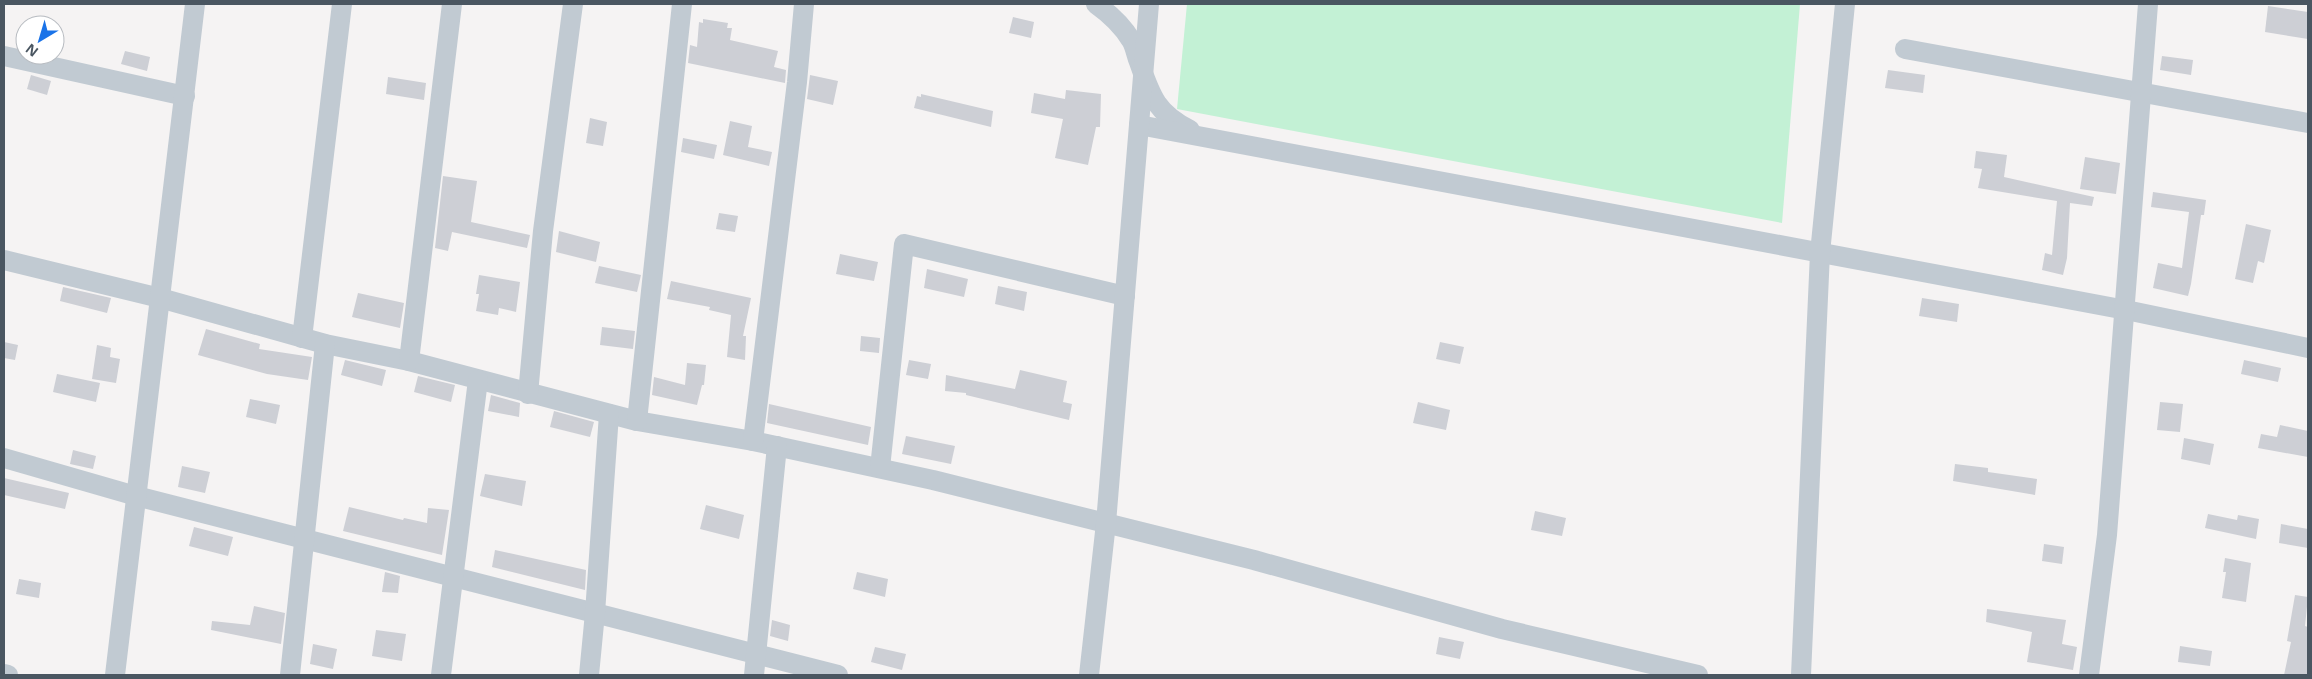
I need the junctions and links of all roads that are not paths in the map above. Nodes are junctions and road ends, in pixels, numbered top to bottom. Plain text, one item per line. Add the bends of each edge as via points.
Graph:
1 (195, 4) edge
2 (342, 4) edge
3 (452, 4) edge
4 (573, 4) edge
5 (682, 4) edge
6 (804, 4) edge
7 (1096, 4) edge
8 (1149, 4) edge
9 (1845, 4) edge
10 (2148, 4) edge
11 (1905, 49) dead end
12 (4, 56) edge
13 (1143, 74) junction
14 (2142, 92) junction
15 (185, 96) junction
16 (2308, 123) edge
17 (1139, 125) junction
18 (1203, 137) junction
19 (1820, 253) junction
20 (4, 260) edge
21 (1125, 296) junction
22 (160, 298) junction
23 (2126, 310) junction
24 (302, 338) junction
25 (325, 344) junction
26 (2308, 348) edge
27 (409, 361) junction
28 (478, 380) junction
29 (528, 394) junction
30 (609, 414) junction
31 (637, 421) junction
32 (754, 441) junction
33 (777, 446) junction
34 (4, 458) edge
35 (880, 468) junction
36 (136, 496) junction
37 (1106, 523) junction
38 (304, 540) junction
39 (453, 577) junction
40 (596, 613) junction
41 (756, 653) junction
42 (4, 674) edge
43 (8, 675) edge
44 (115, 675) edge
45 (290, 675) edge
46 (440, 675) edge
47 (589, 675) edge
48 (754, 675) edge
49 (838, 675) edge
50 (1089, 675) edge
51 (1698, 675) edge
52 (1801, 675) edge
53 (2089, 675) edge

1 - 15 street
2 - 24 street
3 - 27 street
4 - 29 street via 543,231
5 - 31 street
6 - 32 street
7 - 13 street via 1114,17 1132,40
8 - 13 street
9 - 19 street
10 - 14 street
11 - 14 street
12 - 15 street
13 - 17 street
13 - 18 street via 1160,110 1175,123
14 - 16 street
14 - 23 street
15 - 22 street
17 - 18 street
17 - 21 street
18 - 19 street
19 - 23 street
19 - 52 street
20 - 22 street
21 - 35 street via 904,244
21 - 37 street
22 - 24 street
22 - 36 street
23 - 26 street
23 - 53 street via 2107,535
24 - 25 street
25 - 27 street
25 - 38 street
27 - 28 street
28 - 29 street
28 - 39 street
29 - 30 street
30 - 31 street
30 - 40 street
31 - 32 street
32 - 33 street
33 - 35 street
33 - 41 street
34 - 36 street
35 - 37 street
36 - 38 street
36 - 44 street
37 - 50 street
37 - 51 street via 1264,562 1502,630
38 - 39 street
38 - 45 street
39 - 40 street
39 - 46 street
40 - 41 street
40 - 47 street
41 - 48 street
41 - 49 street
42 - 43 street

